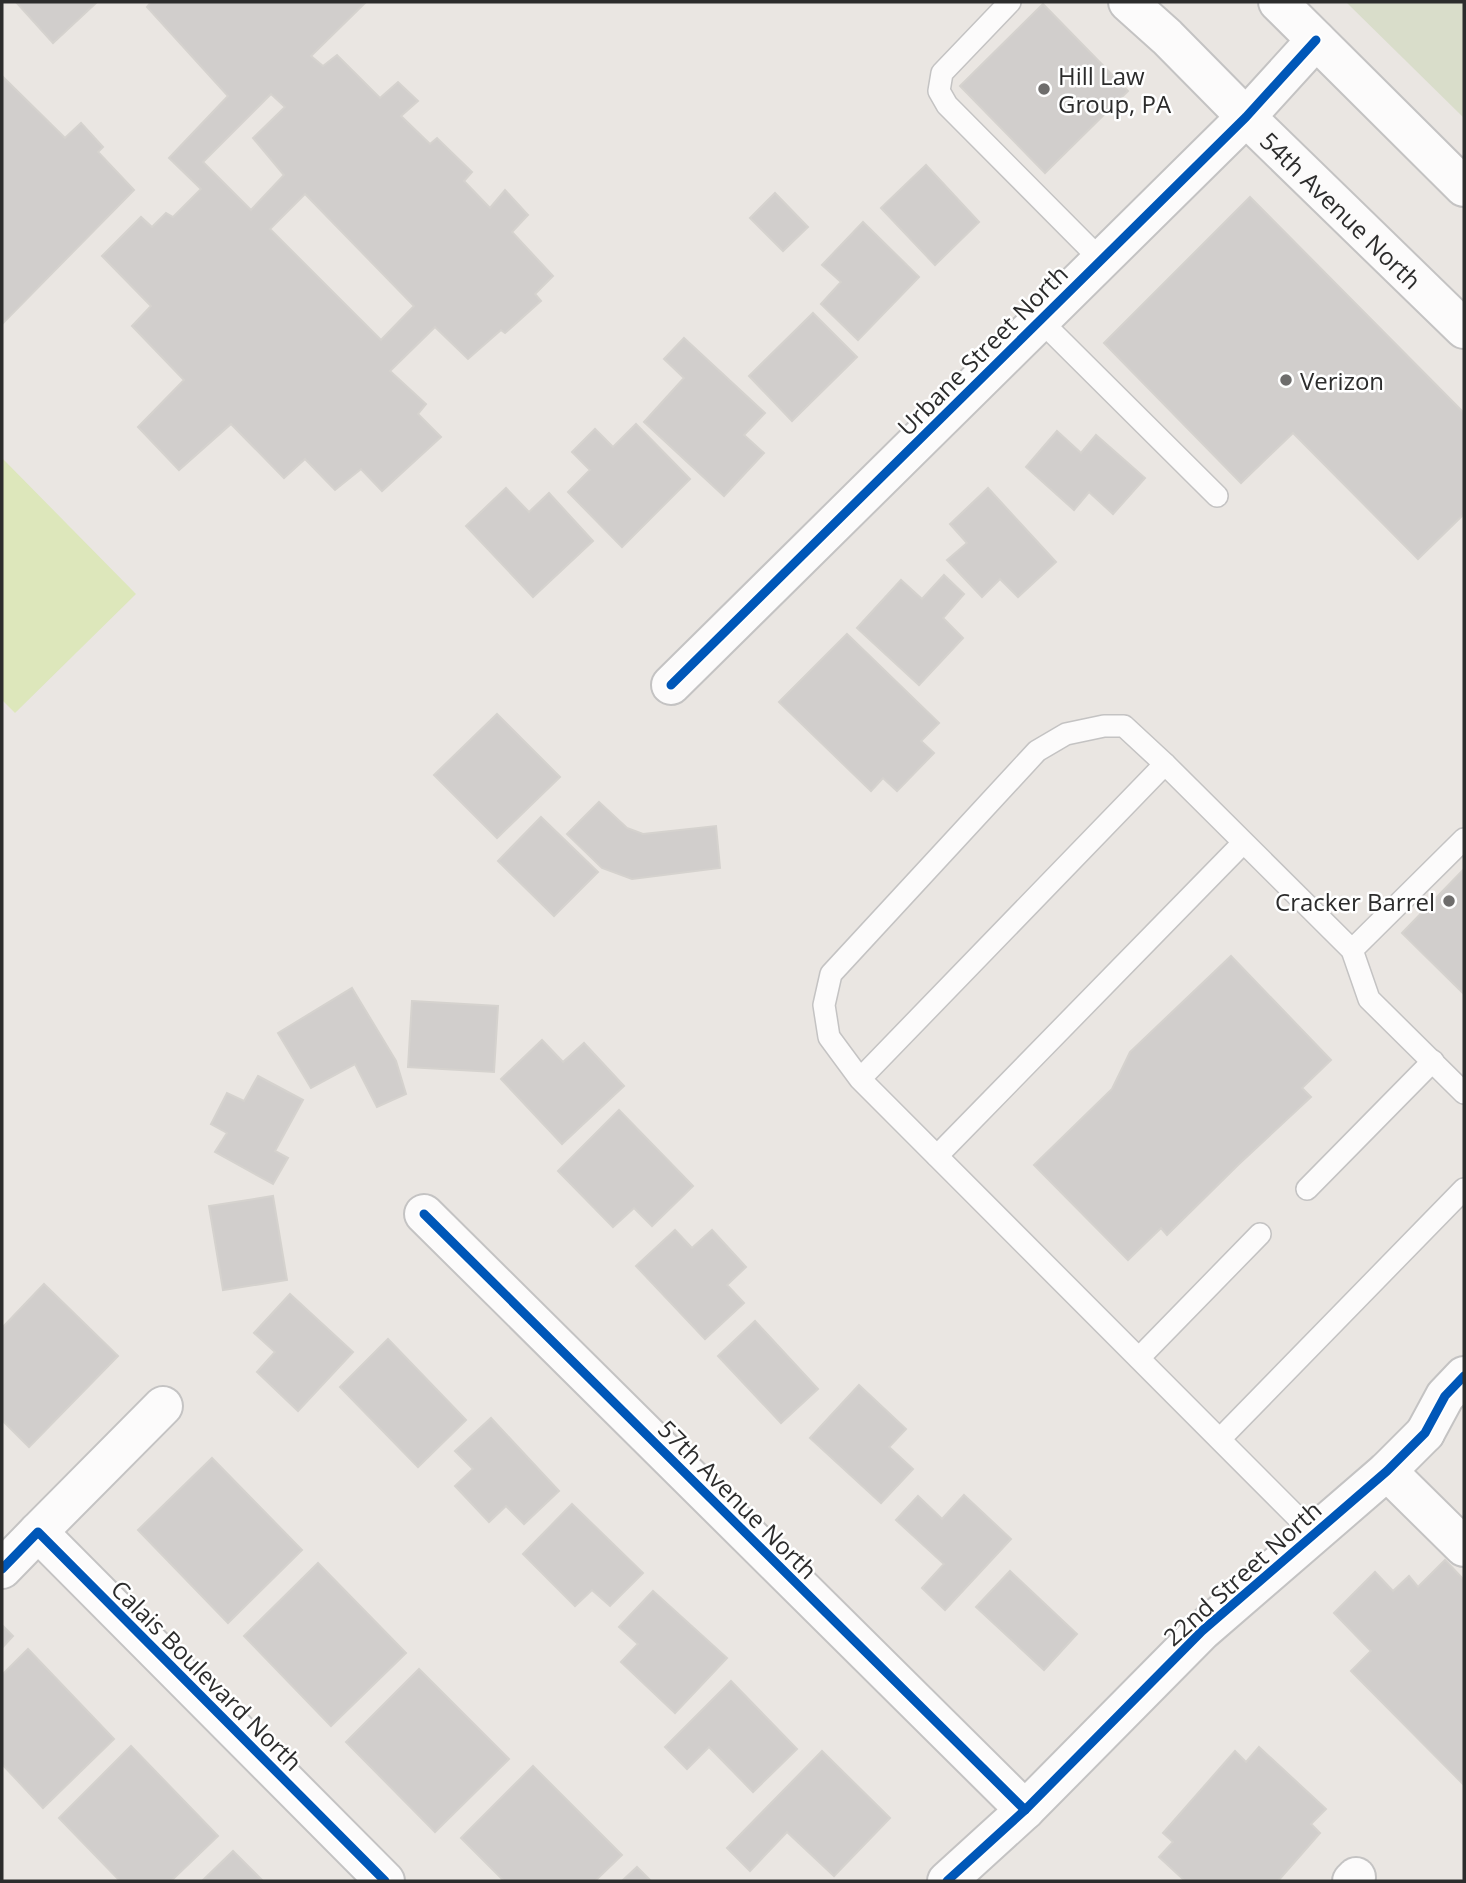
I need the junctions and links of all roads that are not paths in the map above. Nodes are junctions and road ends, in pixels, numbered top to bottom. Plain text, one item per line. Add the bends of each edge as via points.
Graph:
1 (1010, 2) edge
2 (1128, 2) edge
3 (1278, 2) edge
4 (1317, 40) junction
5 (1246, 117) junction
6 (1464, 187) edge
7 (1101, 260) junction
8 (1040, 320) junction
9 (1464, 329) edge
10 (1217, 496) dead end
11 (671, 685) dead end
12 (1165, 764) junction
13 (1464, 839) edge
14 (1243, 843) junction
15 (1352, 950) junction
16 (1433, 1061) junction
17 (860, 1079) junction
18 (1464, 1093) edge
19 (937, 1156) junction
20 (1307, 1189) dead end
21 (1464, 1189) edge
22 (424, 1214) dead end
23 (1260, 1234) dead end
24 (1139, 1358) junction
25 (1464, 1376) edge
26 (163, 1406) dead end
27 (1464, 1421) edge
28 (1425, 1433) junction
29 (1220, 1439) junction
30 (1387, 1471) junction
31 (38, 1532) junction
32 (1314, 1534) junction
33 (1464, 1547) edge
34 (2, 1569) edge
35 (1025, 1810) junction
36 (385, 1881) edge
37 (947, 1881) edge

1 - 7 lane via 942,73 939,91 947,105
2 - 5 street, 54th Avenue North
3 - 4 street
4 - 5 street, Urbane Street North
4 - 6 street
5 - 7 street, Urbane Street North
5 - 9 street, 54th Avenue North
7 - 8 street, Urbane Street North
8 - 10 lane
8 - 11 street, Urbane Street North
12 - 14 lane
12 - 17 lane
12 - 17 lane via 1125,726 1066,734 1037,751 831,974 824,1004 829,1037
13 - 15 lane
14 - 15 lane
14 - 19 lane
15 - 16 lane via 1369,999
16 - 18 lane
16 - 20 lane
17 - 19 lane
19 - 24 lane
21 - 29 lane
22 - 35 street, 57th Avenue North
23 - 24 lane
24 - 29 lane
25 - 28 street, 22nd Street North via 1445,1396
26 - 31 street
27 - 28 street, 22nd Street North
28 - 30 street, 22nd Street North
29 - 32 lane
30 - 32 street, 22nd Street North
30 - 33 street
31 - 34 street
31 - 36 street, Calais Boulevard North
32 - 35 street, 22nd Street North via 1202,1631
35 - 37 street, 22nd Street North

